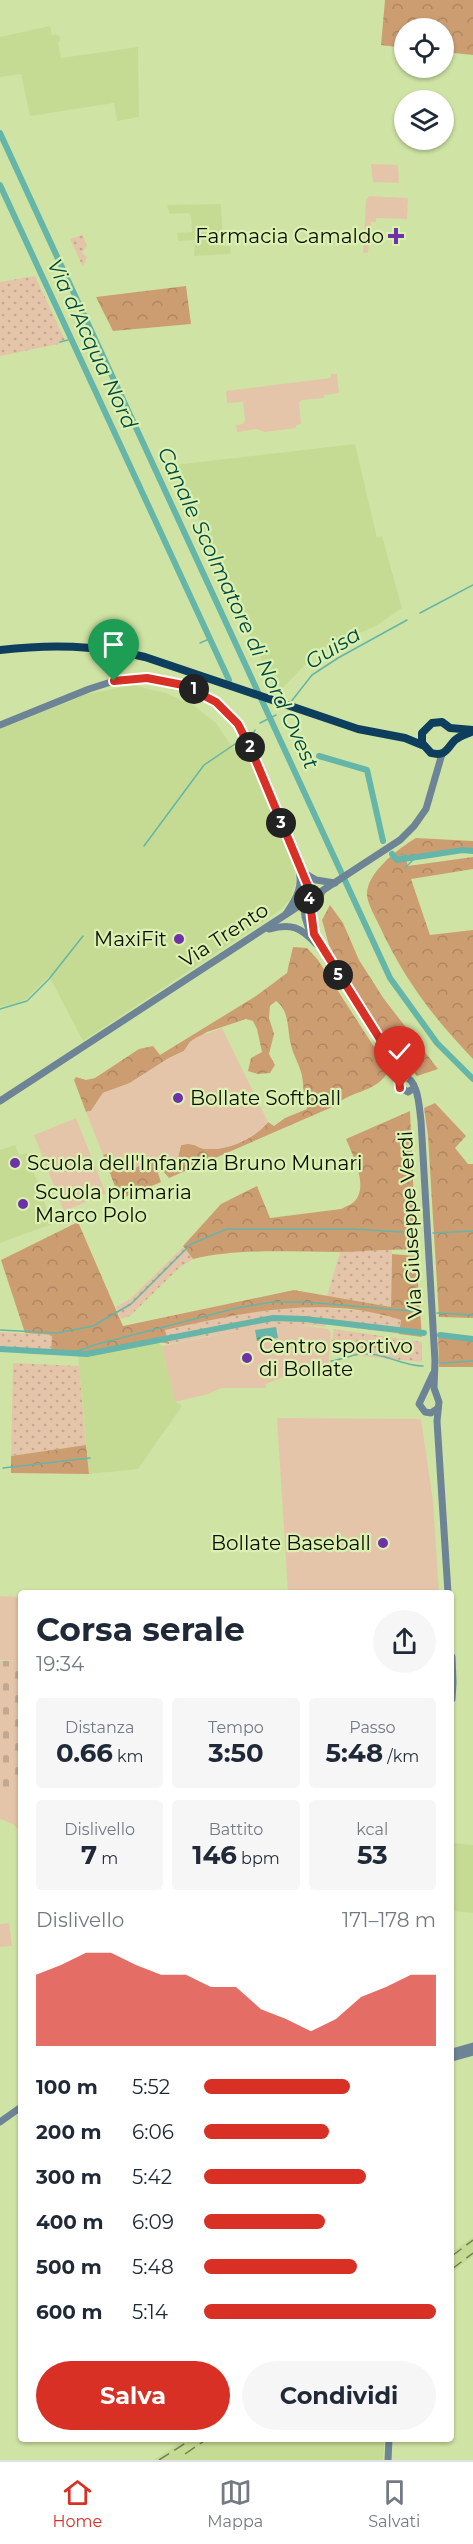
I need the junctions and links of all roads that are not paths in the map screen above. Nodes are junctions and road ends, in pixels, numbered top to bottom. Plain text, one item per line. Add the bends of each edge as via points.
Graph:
1 (0, 650) edge
2 (0, 725) edge
3 (450, 728) junction
4 (473, 731) edge
5 (422, 733) junction
6 (405, 738) junction
7 (453, 742) junction
8 (422, 745) junction
9 (431, 753) junction
10 (442, 754) junction
11 (436, 772) junction
12 (300, 872) junction
13 (334, 883) junction
14 (324, 890) junction
15 (307, 902) junction
16 (285, 916) junction
17 (261, 932) junction
18 (314, 941) junction
19 (326, 955) junction
20 (403, 1076) junction
21 (411, 1090) junction
22 (0, 1101) edge
23 (434, 1372) junction
24 (424, 1395) junction
25 (436, 1396) junction
26 (438, 1408) junction
27 (428, 1413) junction
28 (439, 1441) junction
29 (448, 1590) edge
30 (473, 2046) edge
31 (454, 2051) edge
32 (473, 2052) edge
33 (454, 2057) edge
34 (18, 2109) edge
35 (0, 2122) edge
36 (389, 2442) edge
37 (388, 2460) edge

1 - 6 main road via 51,645 110,649 377,734
2 - 12 street via 114,681 160,679 194,689 224,709 243,732
3 - 4 main road, Via Trento
3 - 5 main road, Via Trento via 435,722
3 - 7 main road
4 - 7 main road, Via Trento
5 - 6 main road
5 - 8 main road
6 - 8 main road
7 - 10 main road, Via Trento
8 - 9 main road
9 - 10 main road
9 - 11 street, Via Trento
10 - 11 street, Via Trento
11 - 13 street, Via Trento via 431,798 414,826 400,840
12 - 13 street
12 - 15 street
12 - 16 street via 298,893
13 - 14 street, Via Trento
14 - 15 street, Via Trento
14 - 19 street via 314,910
15 - 16 street, Via Trento
15 - 18 street via 307,925
15 - 19 street via 314,934
16 - 17 street, Via Trento
17 - 18 street via 292,925
17 - 22 street, Via Trento
18 - 19 street
19 - 20 street
20 - 21 street via 410,1079
20 - 21 street via 399,1085 403,1090
21 - 23 street, Via Giuseppe Verdi via 420,1112
23 - 24 street, Via Giuseppe Verdi
23 - 25 street, Via Giuseppe Verdi
24 - 25 street
24 - 27 street via 419,1404
25 - 26 street
26 - 27 street
26 - 28 street
27 - 28 street
28 - 29 street
30 - 31 street
32 - 33 street
34 - 35 street
36 - 37 street

